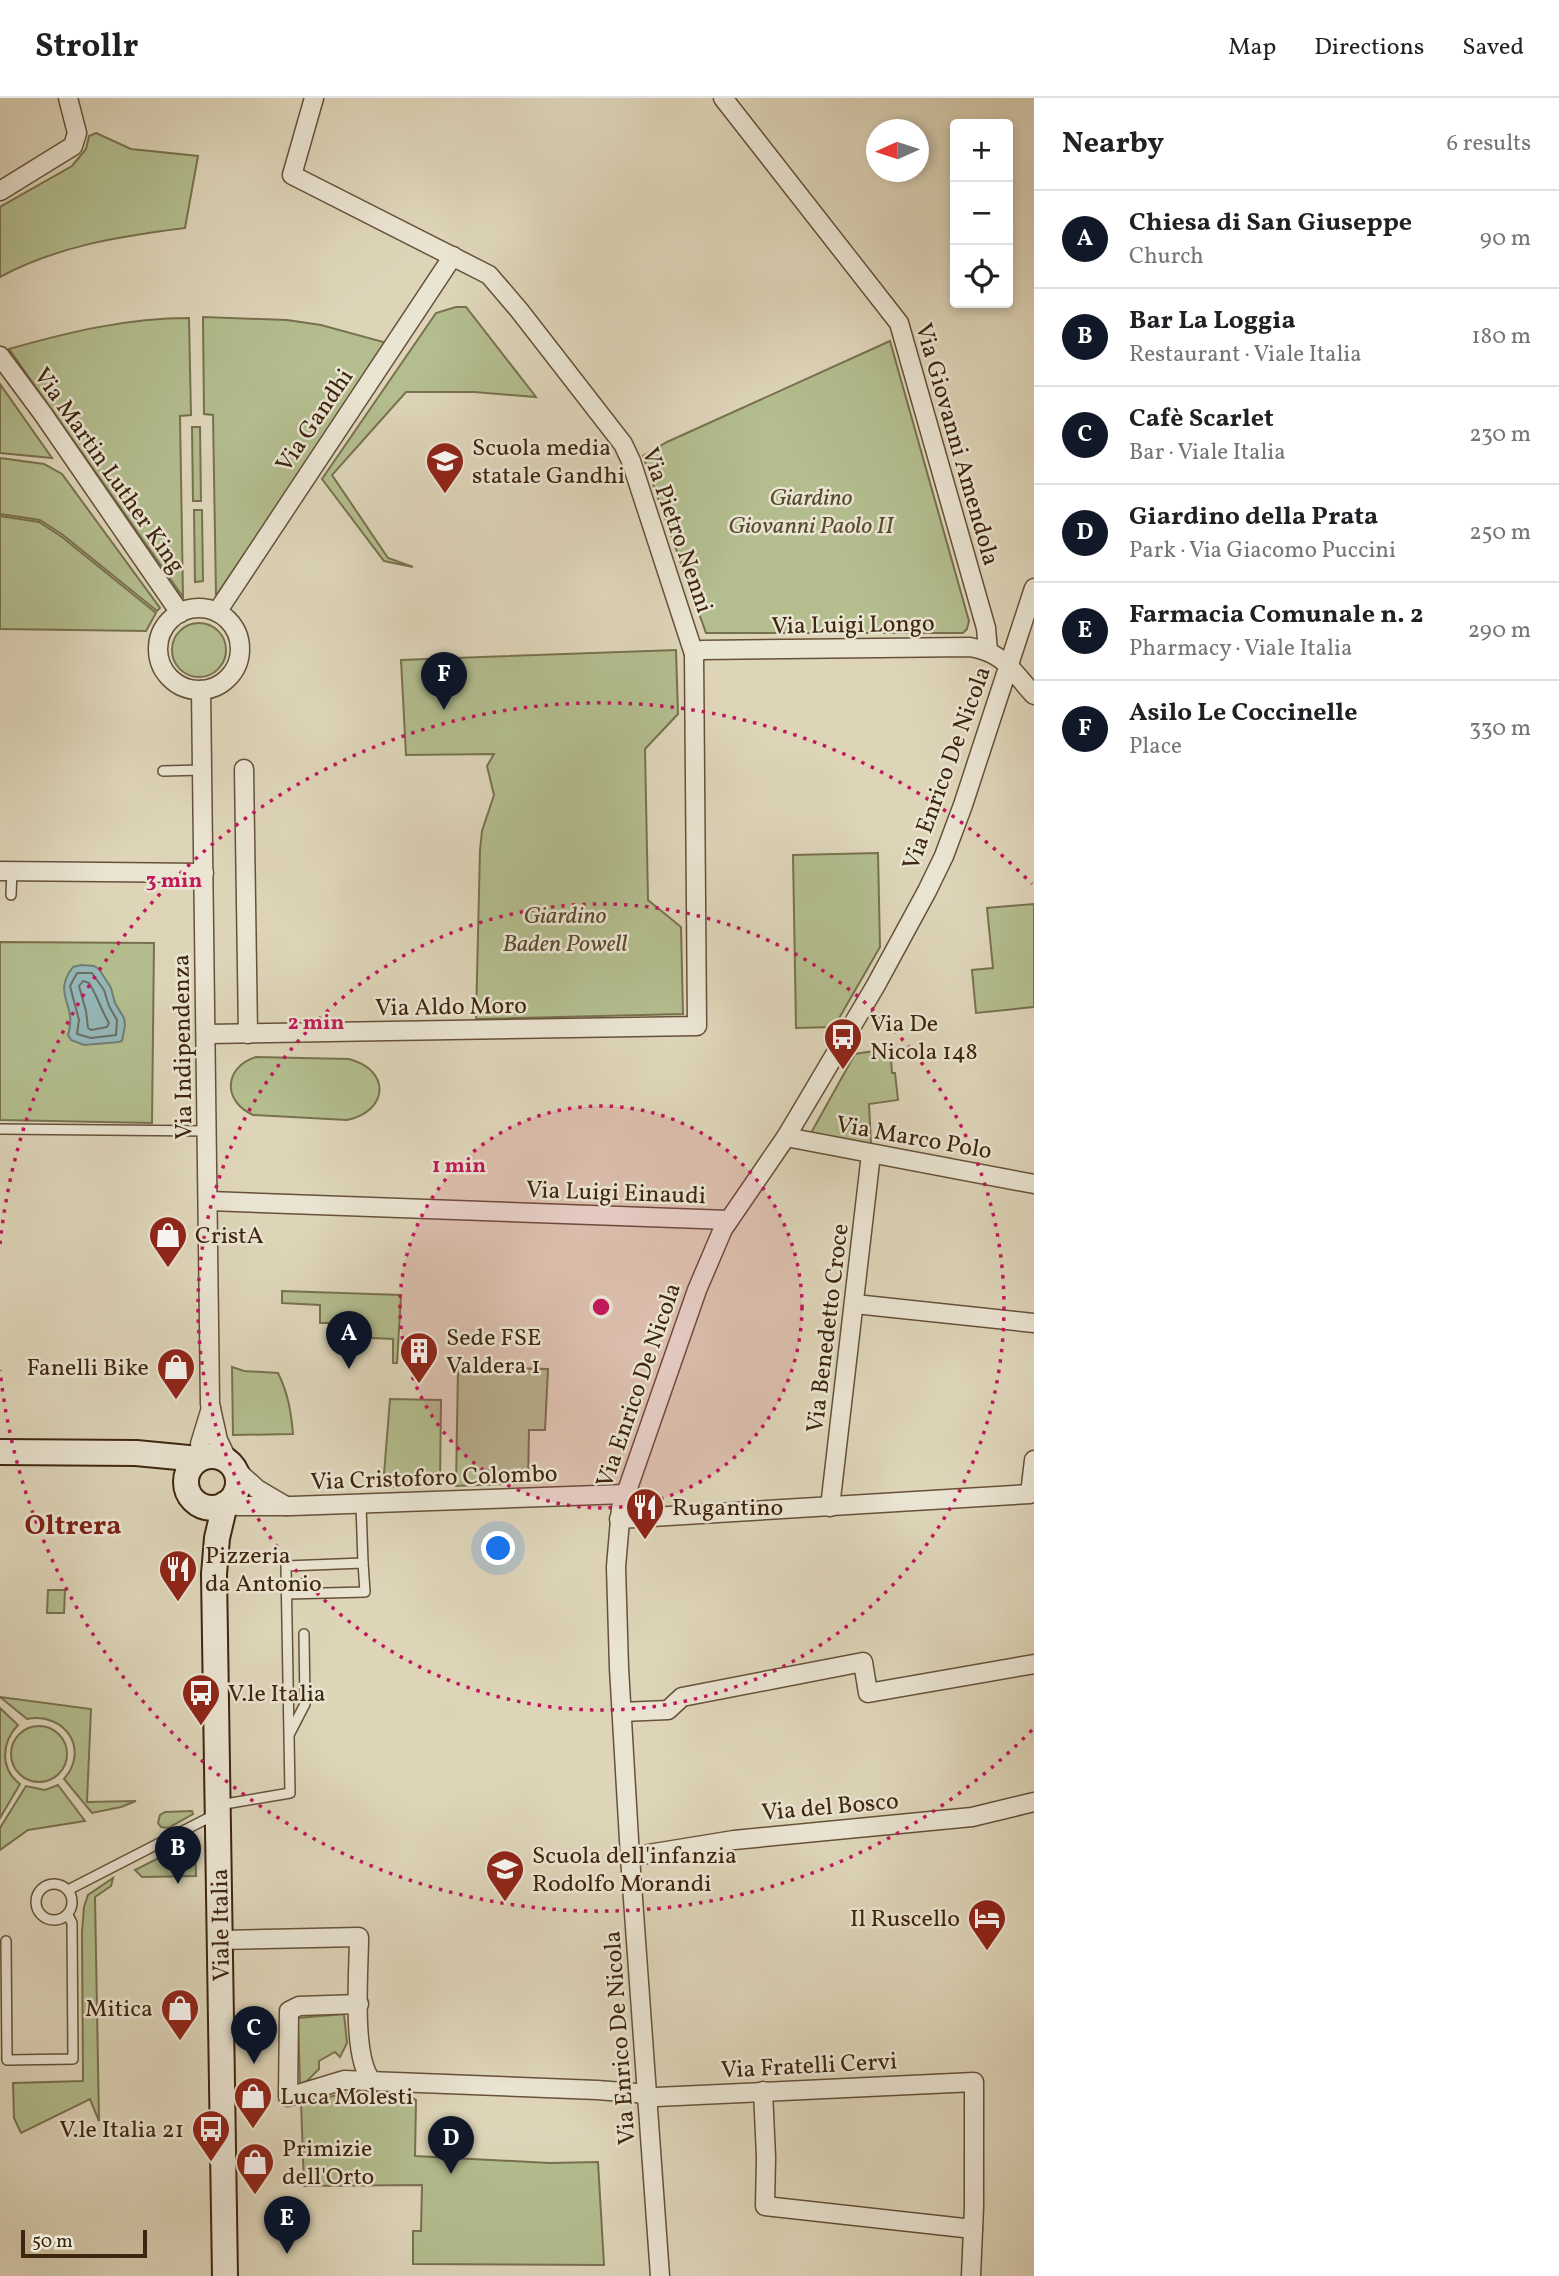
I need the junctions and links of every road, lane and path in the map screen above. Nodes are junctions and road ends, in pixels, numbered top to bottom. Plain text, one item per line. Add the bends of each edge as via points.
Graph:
1 (68, 98) edge
2 (314, 98) edge
3 (723, 98) edge
4 (0, 191) edge
5 (453, 256) junction
6 (0, 356) edge
7 (1034, 589) edge
8 (217, 612) junction
9 (180, 613) junction
10 (988, 651) junction
11 (694, 654) junction
12 (1009, 665) junction
13 (201, 690) junction
14 (1034, 695) edge
15 (244, 769) dead end
16 (204, 770) junction
17 (163, 771) dead end
18 (6, 871) edge
19 (204, 873) junction
20 (11, 895) dead end
21 (697, 1026) joint
22 (206, 1034) junction
23 (248, 1034) junction
24 (0, 1129) edge
25 (208, 1131) junction
26 (786, 1137) junction
27 (871, 1154) junction
28 (1034, 1184) edge
29 (209, 1201) junction
30 (729, 1220) junction
31 (855, 1304) junction
32 (1034, 1323) edge
33 (210, 1406) junction
34 (0, 1452) edge
35 (114, 1454) junction
36 (200, 1459) junction
37 (1034, 1460) edge
38 (231, 1465) junction
39 (187, 1486) junction
40 (625, 1494) junction
41 (219, 1504) junction
42 (361, 1504) junction
43 (286, 1506) junction
44 (830, 1507) junction
45 (619, 1520) junction
46 (363, 1563) junction
47 (287, 1594) junction
48 (304, 1634) dead end
49 (1034, 1664) edge
50 (622, 1712) junction
51 (289, 1734) junction
52 (1034, 1802) edge
53 (218, 1809) junction
54 (630, 1857) junction
55 (68, 1890) junction
56 (68, 1915) junction
57 (220, 1940) junction
58 (6, 1941) dead end
59 (359, 2004) junction
60 (359, 2044) junction
61 (335, 2081) junction
62 (372, 2081) junction
63 (763, 2091) junction
64 (648, 2095) junction
65 (973, 2229) junction
66 (225, 2276) edge
67 (660, 2276) edge
68 (971, 2276) edge

1 - 4 street via 77,134 73,146
2 - 5 street, Via Pietro Nenni via 292,175
3 - 10 street, Via Giovanni Amendola via 899,323 986,628
5 - 8 street, Via Gandhi
5 - 11 street, Via Pietro Nenni via 500,287 623,444
6 - 9 street, Via Martin Luther King
7 - 12 street, Via Enrico De Nicola
8 - 9 street via 195,608
8 - 13 street via 236,630 239,660 225,681
9 - 13 street via 161,634 159,656 171,679
10 - 11 street, Via Luigi Longo via 951,646 702,650
10 - 12 street, Via Luigi Longo
11 - 21 street, Via Pietro Nenni
12 - 14 street, Via Luigi Longo
12 - 26 street, Via Enrico De Nicola via 933,880
13 - 16 street, Via Indipendenza
15 - 23 street
16 - 17 lane
16 - 19 street, Via Indipendenza
18 - 19 street
18 - 20 lane
19 - 22 street, Via Indipendenza
21 - 23 street, Via Aldo Moro
22 - 23 street, Via Aldo Moro
22 - 25 street, Via Indipendenza
24 - 25 lane
25 - 29 street, Via Indipendenza
26 - 27 street, Via Marco Polo
26 - 30 street, Via Enrico De Nicola
27 - 28 street, Via Marco Polo
27 - 31 street, Via Benedetto Croce
29 - 30 street, Via Luigi Einaudi
29 - 33 street, Via Indipendenza
30 - 40 street, Via Enrico De Nicola via 697,1290
31 - 32 street
31 - 44 street, Via Benedetto Croce
33 - 36 street, Via Indipendenza
33 - 38 street, Via Indipendenza via 218,1440
34 - 35 street
35 - 36 street
35 - 39 street via 156,1466
36 - 38 street via 214,1456
36 - 39 street via 189,1471
37 - 44 street via 1030,1494
38 - 41 street via 237,1489
38 - 43 street, Via Cristoforo Colombo via 257,1489
39 - 41 street via 193,1499
40 - 42 street, Via Cristoforo Colombo
40 - 45 street, Via Enrico De Nicola
41 - 43 street, Via Cristoforo Colombo
41 - 53 street, Viale Italia via 214,1574
42 - 43 street, Via Cristoforo Colombo
42 - 46 lane
44 - 45 street
45 - 50 street, Via Enrico De Nicola via 616,1567
46 - 47 lane via 286,1566
46 - 47 lane via 365,1592
47 - 51 lane
48 - 51 lane via 305,1704
49 - 50 street via 868,1693 863,1662 682,1697 668,1710
50 - 54 street, Via Enrico De Nicola
51 - 53 lane via 290,1793
52 - 54 street, Via del Bosco via 972,1817 744,1839
53 - 55 lane
53 - 57 street, Viale Italia
54 - 64 street, Via Enrico De Nicola
55 - 56 lane via 72,1904
55 - 56 lane via 57,1884 45,1886 36,1900 38,1912 47,1919
56 - 58 lane via 73,2059 7,2060
57 - 59 street via 359,1937
57 - 66 street, Viale Italia
59 - 60 street
59 - 61 street via 299,2006 288,2014 288,2097
60 - 61 street via 351,2064
60 - 62 street via 362,2066
61 - 62 street, Via Fratelli Cervi
62 - 64 street, Via Fratelli Cervi
63 - 64 street, Via Fratelli Cervi
63 - 65 street via 765,2206
63 - 65 street, Via Fratelli Cervi via 974,2082
64 - 67 street, Via Enrico De Nicola
65 - 68 street

